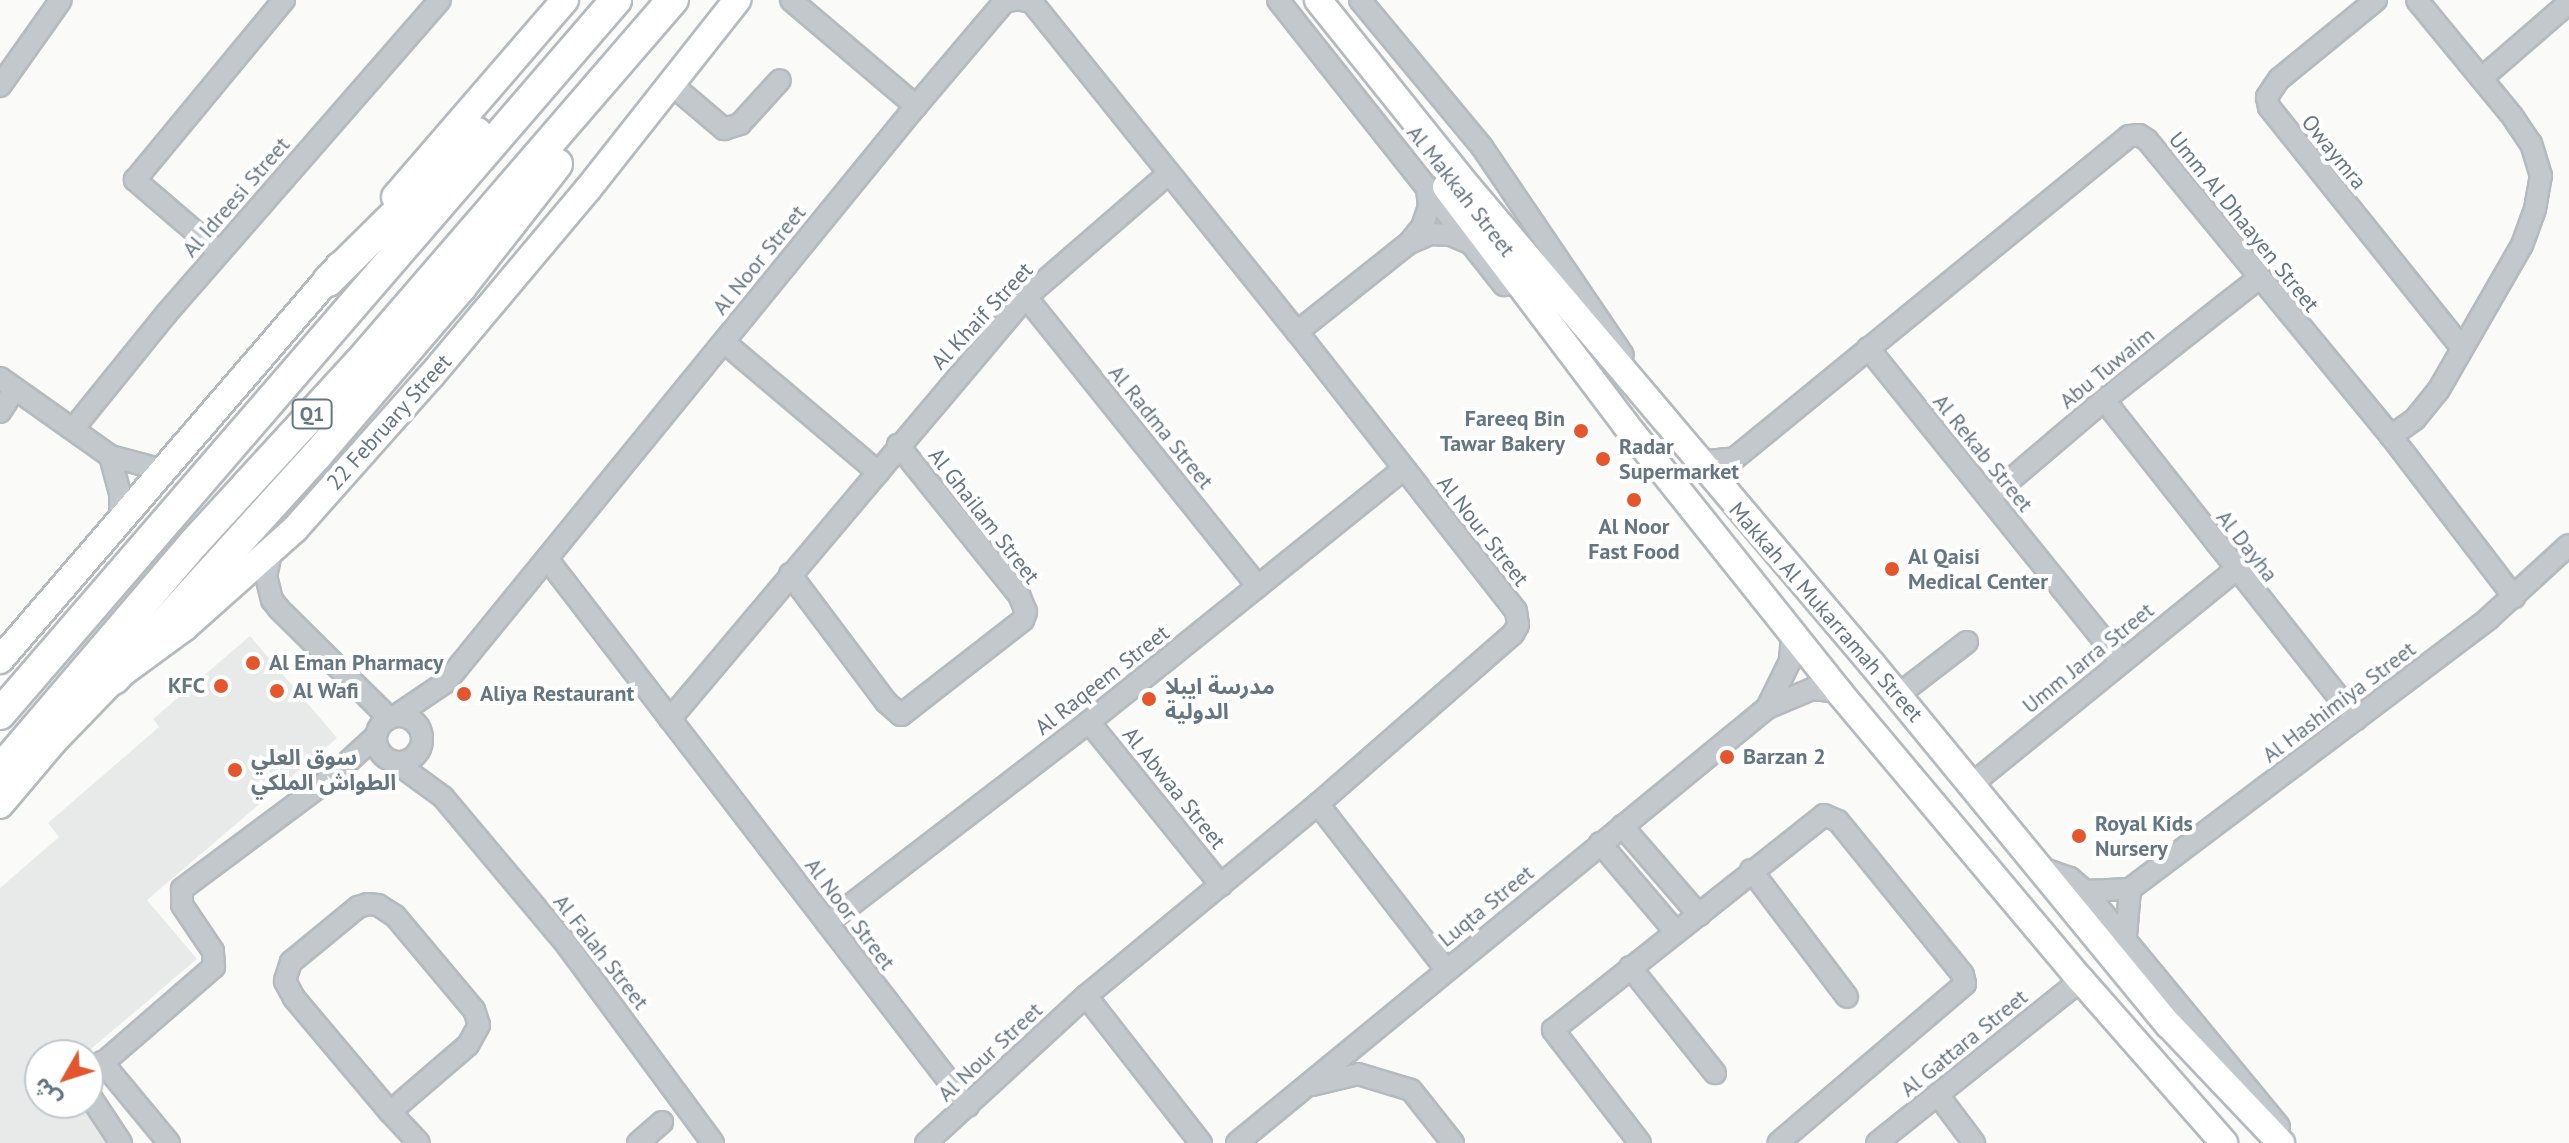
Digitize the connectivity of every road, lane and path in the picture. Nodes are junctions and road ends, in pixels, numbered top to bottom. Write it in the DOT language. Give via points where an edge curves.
graph roads {
  1 [pos="61,0"];
  2 [pos="284,0"];
  3 [pos="565,0"];
  4 [pos="616,0"];
  5 [pos="673,0"];
  6 [pos="737,0"];
  7 [pos="791,0"];
  8 [pos="1015,0"];
  9 [pos="1022,0"];
  10 [pos="1278,0"];
  11 [pos="1296,0"];
  12 [pos="1318,0"];
  13 [pos="1360,0"];
  14 [pos="2376,0"];
  15 [pos="2417,0"];
  16 [pos="438,1"];
  17 [pos="2565,6"];
  18 [pos="577,44"];
  19 [pos="623,58"];
  20 [pos="2482,78"];
  21 [pos="780,80"];
  22 [pos="671,84"];
  23 [pos="0,86"];
  24 [pos="916,106"];
  25 [pos="1169,173"];
  26 [pos="1427,187"];
  27 [pos="1409,243"];
  28 [pos="1472,244"];
  29 [pos="219,252"];
  30 [pos="2258,279"];
  31 [pos="328,281"];
  32 [pos="1026,297"];
  33 [pos="1297,332"];
  34 [pos="724,342"];
  35 [pos="1868,348"];
  36 [pos="2462,348"];
  37 [pos="7,383"];
  38 [pos="2104,400"];
  39 [pos="1648,401"];
  40 [pos="1613,405"];
  41 [pos="0,412"];
  42 [pos="73,429"];
  43 [pos="2391,436"];
  44 [pos="898,445"];
  45 [pos="110,456"];
  46 [pos="1735,458"];
  47 [pos="1698,462"];
  48 [pos="1404,469"];
  49 [pos="163,470"];
  50 [pos="878,472"];
  51 [pos="1989,498"];
  52 [pos="1731,502"];
  53 [pos="120,519"];
  54 [pos="2569,545"];
  55 [pos="271,553"];
  56 [pos="548,560"];
  57 [pos="2235,570"];
  58 [pos="790,574"];
  59 [pos="1258,587"];
  60 [pos="2514,597"];
  61 [pos="1792,633"];
  62 [pos="1967,642"];
  63 [pos="0,660"];
  64 [pos="2121,662"];
  65 [pos="114,679"];
  66 [pos="446,682"];
  67 [pos="1839,692"];
  68 [pos="1898,695"];
  69 [pos="1767,708"];
  70 [pos="0,714"];
  71 [pos="393,716"];
  72 [pos="670,719"];
  73 [pos="2356,719"];
  74 [pos="1089,722"];
  75 [pos="376,736"];
  76 [pos="422,740"];
  77 [pos="392,760"];
  78 [pos="0,770"];
  79 [pos="328,780"];
  80 [pos="1972,784"];
  81 [pos="443,797"];
  82 [pos="1318,804"];
  83 [pos="0,805"];
  84 [pos="1622,826"];
  85 [pos="1600,843"];
  86 [pos="2041,868"];
  87 [pos="1751,870"];
  88 [pos="1221,885"];
  89 [pos="2130,889"];
  90 [pos="2085,891"];
  91 [pos="1699,915"];
  92 [pos="827,923"];
  93 [pos="1675,931"];
  94 [pos="2118,944"];
  95 [pos="2145,961"];
  96 [pos="1630,967"];
  97 [pos="1446,969"];
  98 [pos="2081,980"];
  99 [pos="1086,996"];
  100 [pos="1847,997"];
  101 [pos="104,1061"];
  102 [pos="1715,1073"];
  103 [pos="104,1078"];
  104 [pos="1304,1087"];
  105 [pos="1938,1095"];
  106 [pos="968,1106"];
  107 [pos="390,1112"];
  108 [pos="104,1117"];
  109 [pos="662,1122"];
  110 [pos="121,1143"];
  111 [pos="169,1143"];
  112 [pos="419,1143"];
  113 [pos="638,1143"];
  114 [pos="713,1143"];
  115 [pos="926,1143"];
  116 [pos="1201,1143"];
  117 [pos="1237,1143"];
  118 [pos="1453,1143"];
  119 [pos="1640,1143"];
  120 [pos="1778,1143"];
  121 [pos="1877,1143"];
  122 [pos="1974,1143"];
  123 [pos="2224,1143"];
  124 [pos="2281,1143"];
  125 [pos="2290,1143"];
  1 -- 23 [label="street"];
  2 -- 29 [label="street" via="135,180"];
  3 -- 31 [label="main road"];
  4 -- 18 [label="highway, Q1"];
  5 -- 19 [label="highway, Q1"];
  6 -- 22 [label="main road, 22 February Street"];
  7 -- 24 [label="street"];
  8 -- 24 [label="street, Al Noor Street" via="1005,1"];
  9 -- 25 [label="street, Al Nour Street" via="1032,2"];
  10 -- 26 [label="street, Al Makkah Street"];
  11 -- 40 [label="main road, Makkah Al Mukarramah Street"];
  12 -- 39 [label="main road, Makkah Al Mukarramah Street"];
  13 -- 39 [label="street, Al Makkah Street" via="1482,147 1623,355"];
  14 -- 36 [label="street, Owaymra" via="2279,79 2267,97 2269,107"];
  15 -- 20 [label="street"];
  16 -- 29 [label="street, Al Idreesi Street"];
  17 -- 20 [label="street"];
  18 -- 31 [label="highway" via="520,91"];
  18 -- 70 [label="highway, Q1"];
  19 -- 65 [label="highway" via="596,113 461,287"];
  19 -- 78 [label="highway, Q1"];
  20 -- 36 [label="street" via="2531,144 2541,176 2522,245"];
  21 -- 22 [label="street" via="740,124 724,129"];
  22 -- 55 [label="main road, 22 February Street" via="431,376"];
  24 -- 34 [label="street, Al Noor Street"];
  25 -- 32 [label="street, Al Khaif Street"];
  25 -- 33 [label="street, Al Nour Street"];
  26 -- 27 [label="street" via="1429,207"];
  26 -- 28 [label="street, Al Makkah Street"];
  27 -- 28 [label="street" via="1430,234"];
  27 -- 33 [label="street"];
  28 -- 40 [label="street, Al Makkah Street" via="1572,369"];
  29 -- 42 [label="street, Al Idreesi Street"];
  30 -- 35 [label="street, Umm Al Dhaayen Street" via="2147,140 2134,135"];
  30 -- 38 [label="street, Abu Tuwaim"];
  30 -- 43 [label="street, Umm Al Dhaayen Street"];
  31 -- 49 [label="main road"];
  32 -- 44 [label="street, Al Khaif Street"];
  32 -- 59 [label="street, Al Radma Street"];
  33 -- 48 [label="street, Al Nour Street"];
  34 -- 50 [label="street"];
  34 -- 56 [label="street, Al Noor Street"];
  35 -- 46 [label="street, Umm Al Dhaayen Street"];
  35 -- 51 [label="street, Al Rekab Street"];
  36 -- 43 [label="street" via="2438,391 2415,419"];
  37 -- 41 [label="street"];
  37 -- 42 [label="street"];
  38 -- 51 [label="street, Abu Tuwaim"];
  38 -- 57 [label="street, Al Dayha"];
  39 -- 47 [label="main road, Makkah Al Mukarramah Street"];
  40 -- 61 [label="main road, Makkah Al Mukarramah Street"];
  42 -- 45 [label="street"];
  43 -- 60 [label="street, Umm Al Dhaayen Street"];
  44 -- 50 [label="street, Al Khaif Street"];
  44 -- 58 [label="street, Al Ghailam Street" via="1019,595 1026,612 1023,620 901,715"];
  45 -- 49 [label="street"];
  45 -- 53 [label="street"];
  46 -- 47 [label="street"];
  46 -- 52 [label="street"];
  47 -- 52 [label="main road, Makkah Al Mukarramah Street"];
  48 -- 59 [label="street, Al Raqeem Street"];
  48 -- 82 [label="street, Al Nour Street" via="1516,611 1518,625"];
  49 -- 53 [label="main road"];
  50 -- 58 [label="street, Al Khaif Street"];
  51 -- 64 [label="street, Al Rekab Street"];
  52 -- 68 [label="main road, Makkah Al Mukarramah Street"];
  53 -- 63 [label="main road"];
  54 -- 60 [label="street, Al Hashimiya Street"];
  55 -- 65 [label="main road, 22 February Street"];
  55 -- 71 [label="street" via="266,576 272,600"];
  56 -- 66 [label="street, Al Noor Street"];
  56 -- 72 [label="street, Al Noor Street"];
  57 -- 64 [label="street, Umm Jarra Street"];
  57 -- 73 [label="street, Al Dayha"];
  58 -- 72 [label="street, Al Khaif Street"];
  59 -- 74 [label="street, Al Raqeem Street"];
  60 -- 73 [label="street, Al Hashimiya Street"];
  61 -- 67 [label="main road, Makkah Al Mukarramah Street"];
  61 -- 69 [label="street, Luqta Street" via="1790,661"];
  62 -- 68 [label="street"];
  64 -- 80 [label="street, Umm Jarra Street"];
  65 -- 83 [label="main road, 22 February Street"];
  66 -- 71 [label="street, Al Noor Street"];
  66 -- 76 [label="street, Al Noor Street"];
  67 -- 69 [label="street, Luqta Street" via="1812,689"];
  67 -- 98 [label="main road, Makkah Al Mukarramah Street"];
  68 -- 80 [label="main road, Makkah Al Mukarramah Street"];
  69 -- 84 [label="street, Luqta Street"];
  71 -- 75 [label="street"];
  71 -- 76 [label="street" via="416,723"];
  72 -- 92 [label="street, Al Noor Street"];
  73 -- 89 [label="street, Al Hashimiya Street"];
  74 -- 88 [label="street, Al Abwaa Street"];
  74 -- 92 [label="street, Al Raqeem Street"];
  75 -- 77 [label="street" via="378,749"];
  75 -- 79 [label="street"];
  76 -- 77 [label="street" via="412,758"];
  76 -- 81 [label="street, Al Falah Street"];
  77 -- 79 [label="street"];
  77 -- 81 [label="street, Al Falah Street"];
  79 -- 101 [label="street" via="182,889 182,905 213,951 214,967"];
  80 -- 86 [label="main road, Makkah Al Mukarramah Street"];
  81 -- 114 [label="street, Al Falah Street" via="567,945"];
  82 -- 88 [label="street, Al Nour Street"];
  82 -- 97 [label="street"];
  84 -- 85 [label="street, Luqta Street"];
  84 -- 91 [label="street"];
  85 -- 93 [label="street"];
  85 -- 97 [label="street, Luqta Street"];
  86 -- 90 [label="street" via="2070,878"];
  86 -- 94 [label="main road, Makkah Al Mukarramah Street"];
  87 -- 91 [label="street"];
  87 -- 100 [label="street"];
  87 -- 120 [label="street" via="1824,815 1832,816 1965,979 1963,988"];
  88 -- 99 [label="street, Al Nour Street"];
  89 -- 90 [label="street"];
  89 -- 94 [label="street"];
  90 -- 94 [label="street"];
  91 -- 93 [label="street"];
  92 -- 106 [label="street, Al Noor Street"];
  93 -- 96 [label="street"];
  94 -- 95 [label="main road"];
  94 -- 124 [label="main road, Makkah Al Mukarramah Street" via="2195,1054"];
  95 -- 125 [label="street"];
  96 -- 102 [label="street"];
  96 -- 119 [label="street" via="1553,1030"];
  97 -- 104 [label="street, Luqta Street"];
  98 -- 105 [label="street, Al Gattara Street"];
  98 -- 123 [label="main road, Makkah Al Mukarramah Street"];
  99 -- 106 [label="street, Al Nour Street"];
  99 -- 116 [label="street"];
  103 -- 111 [label="street"];
  104 -- 117 [label="street, Luqta Street"];
  104 -- 118 [label="street" via="1358,1074 1411,1090"];
  105 -- 121 [label="street, Al Gattara Street"];
  105 -- 122 [label="street"];
  106 -- 115 [label="street, Al Nour Street"];
  107 -- 107 [label="street" via="285,981 291,962 368,904 395,916 474,1010 479,1025 468,1045"];
  107 -- 112 [label="street"];
  108 -- 110 [label="street"];
  109 -- 113 [label="street"];
}
